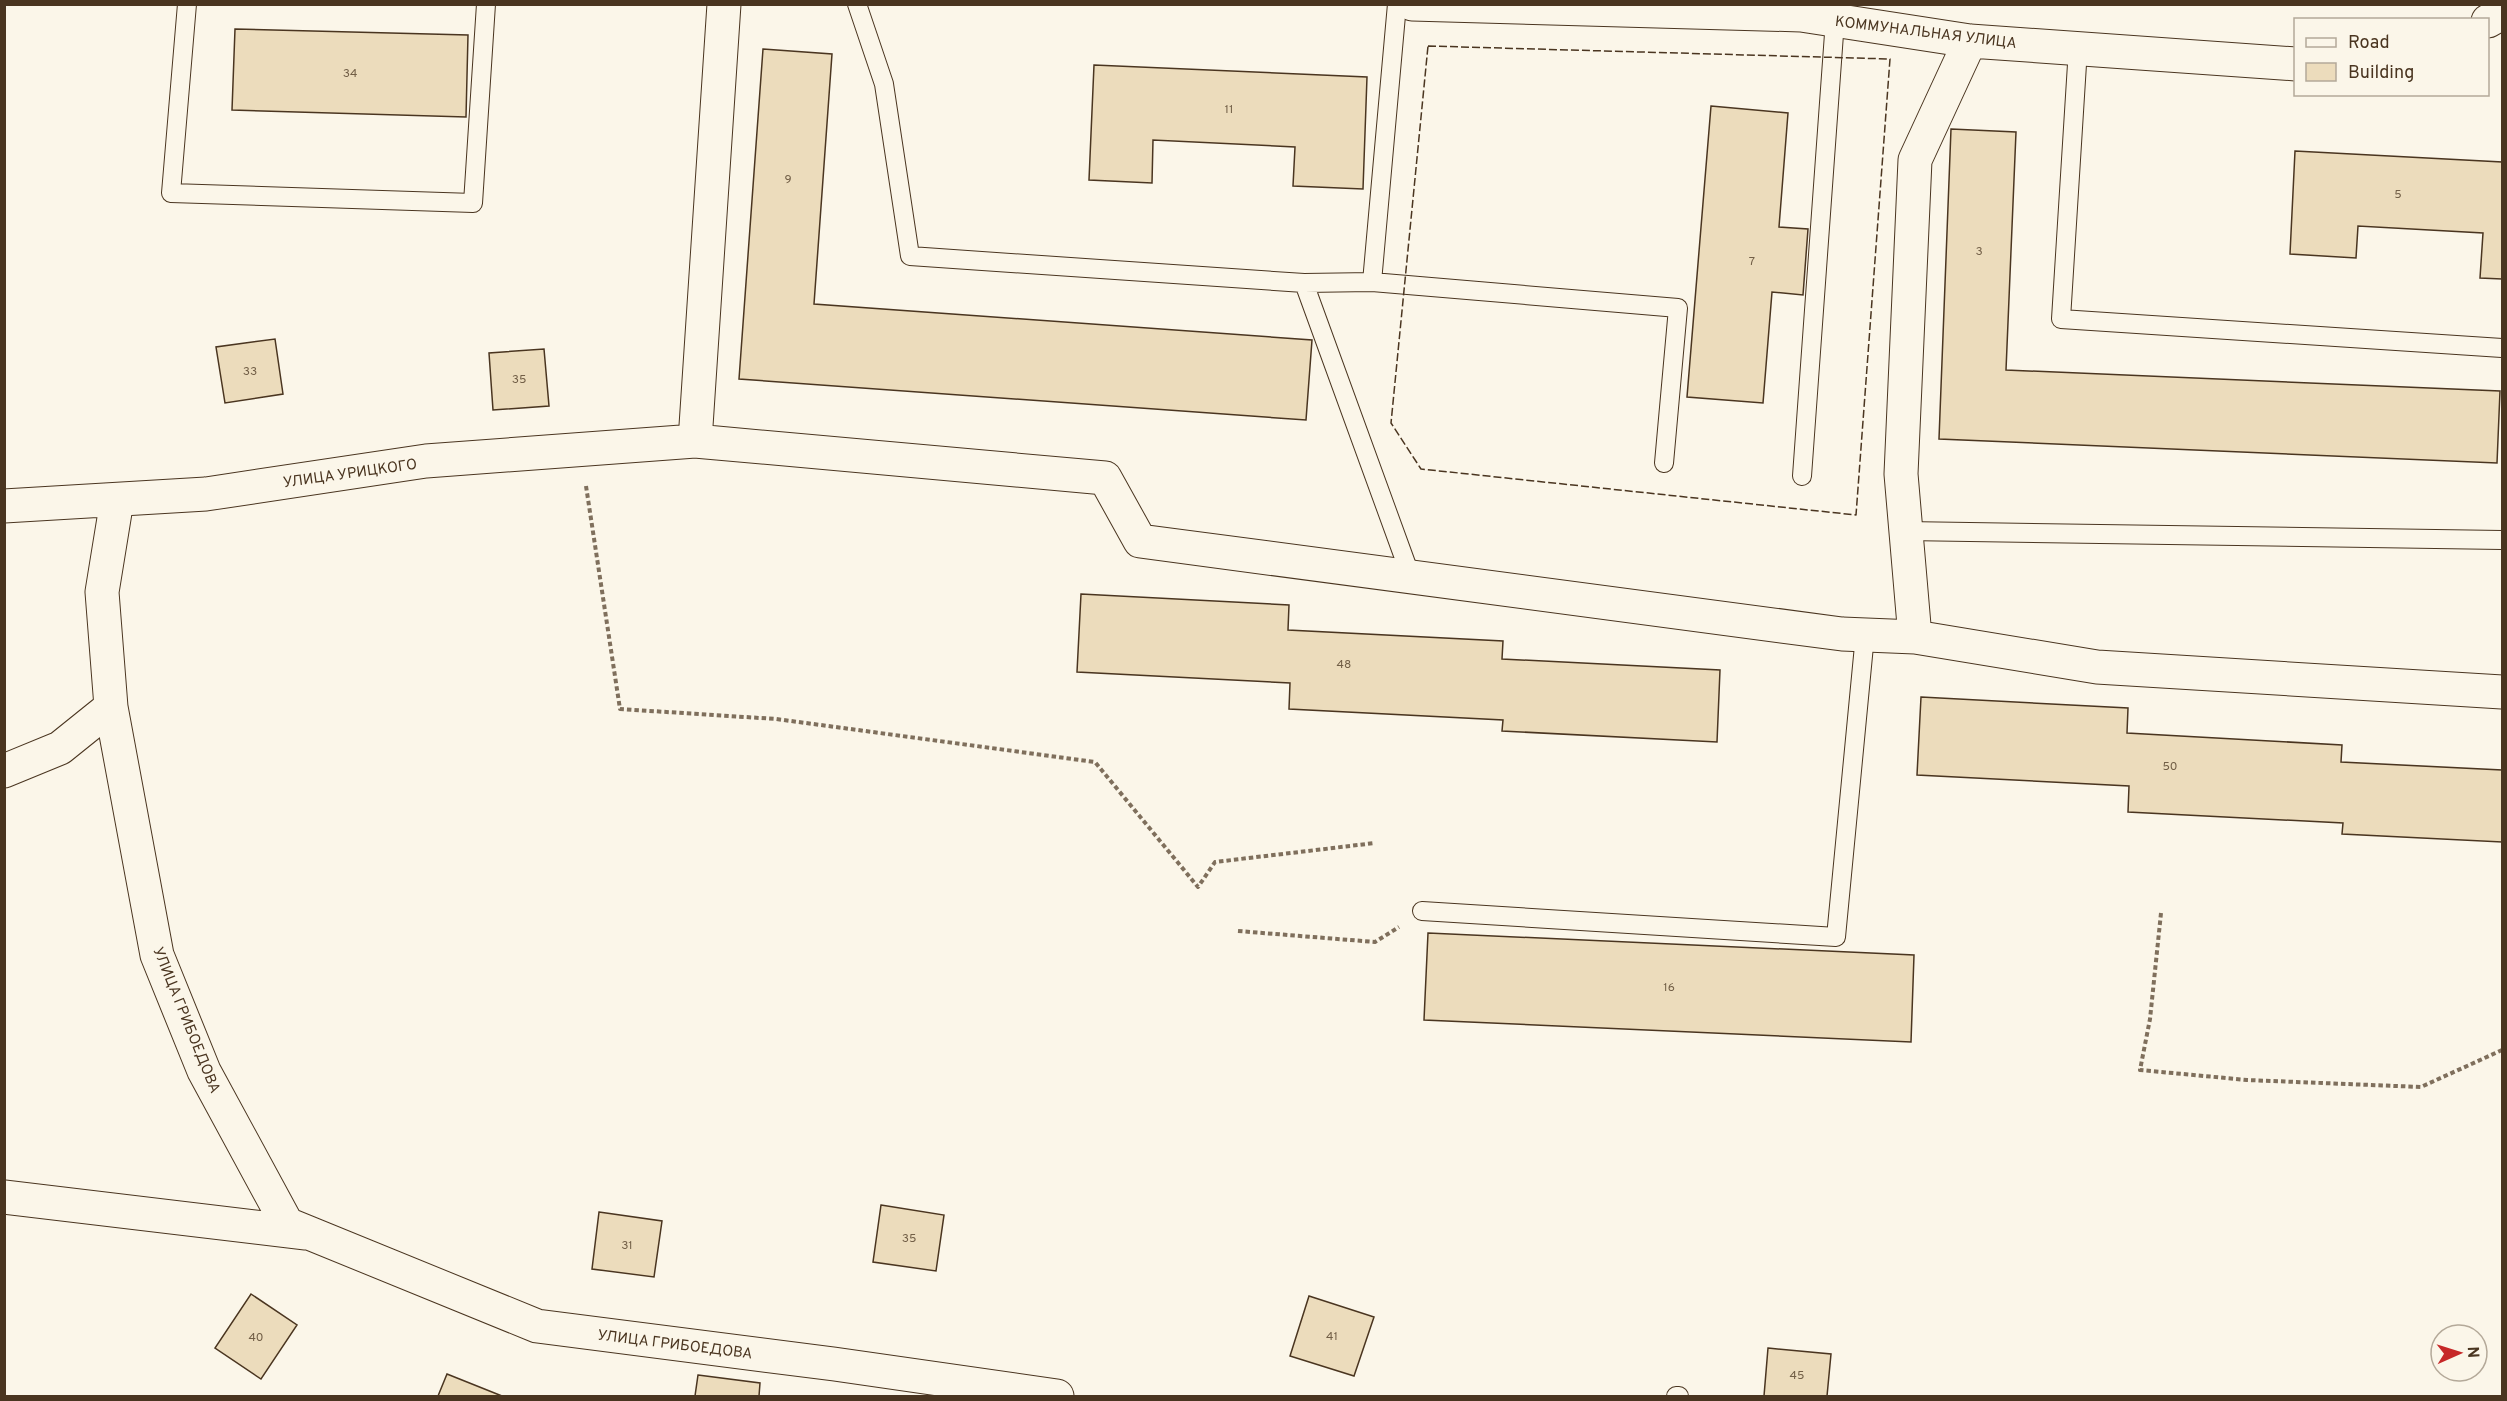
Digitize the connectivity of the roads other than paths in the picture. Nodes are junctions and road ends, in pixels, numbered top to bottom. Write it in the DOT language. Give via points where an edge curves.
graph roads {
  1 [pos="187,4"];
  2 [pos="486,4"];
  3 [pos="724,4"];
  4 [pos="857,4"];
  5 [pos="1397,4"];
  6 [pos="1412,4"];
  7 [pos="1594,7"];
  8 [pos="1835,20"];
  9 [pos="1970,41"];
  10 [pos="2078,48"];
  11 [pos="2294,64"];
  12 [pos="1372,282"];
  13 [pos="1304,283"];
  14 [pos="2502,348"];
  15 [pos="695,441"];
  16 [pos="1664,463"];
  17 [pos="1802,476"];
  18 [pos="117,500"];
  19 [pos="4,506"];
  20 [pos="1905,531"];
  21 [pos="2502,540"];
  22 [pos="1411,577"];
  23 [pos="1865,635"];
  24 [pos="1915,637"];
  25 [pos="2502,692"];
  26 [pos="111,707"];
  27 [pos="4,771"];
  28 [pos="1422,911"];
  29 [pos="4,1197"];
  30 [pos="308,1233"];
  31 [pos="1057,1396"];
  1 -- 2 [label="lane" via="171,193 473,203"];
  3 -- 15 [label="street"];
  4 -- 13 [label="lane" via="884,84 910,256"];
  5 -- 12 [label="lane"];
  6 -- 7 [label="street, КОММУНАЛЬНАЯ УЛИЦА"];
  7 -- 8 [label="street, КОММУНАЛЬНАЯ УЛИЦА" via="1801,15"];
  8 -- 9 [label="street, КОММУНАЛЬНАЯ УЛИЦА"];
  8 -- 17 [label="lane"];
  9 -- 10 [label="street, КОММУНАЛЬНАЯ УЛИЦА"];
  9 -- 20 [label="street" via="1916,160 1901,474"];
  10 -- 11 [label="street, КОММУНАЛЬНАЯ УЛИЦА"];
  10 -- 14 [label="lane" via="2061,319"];
  12 -- 13 [label="lane"];
  12 -- 16 [label="lane" via="1678,308"];
  13 -- 22 [label="lane"];
  15 -- 18 [label="street, УЛИЦА УРИЦКОГО" via="426,461 206,494"];
  15 -- 22 [label="street, УЛИЦА УРИЦКОГО" via="1105,478 1140,541"];
  18 -- 19 [label="street, УЛИЦА УРИЦКОГО"];
  18 -- 26 [label="street, УЛИЦА ГРИБОЕДОВА" via="102,592"];
  20 -- 21 [label="lane"];
  20 -- 24 [label="street"];
  22 -- 23 [label="street"];
  23 -- 24 [label="street"];
  23 -- 28 [label="lane" via="1836,938"];
  24 -- 25 [label="street" via="2097,667"];
  26 -- 27 [label="street" via="60,748"];
  26 -- 30 [label="street, УЛИЦА ГРИБОЕДОВА" via="157,955 204,1071 287,1224"];
  29 -- 30 [label="street, УЛИЦА ГРИБОЕДОВА"];
  30 -- 31 [label="street, УЛИЦА ГРИБОЕДОВА" via="537,1326"];
}
